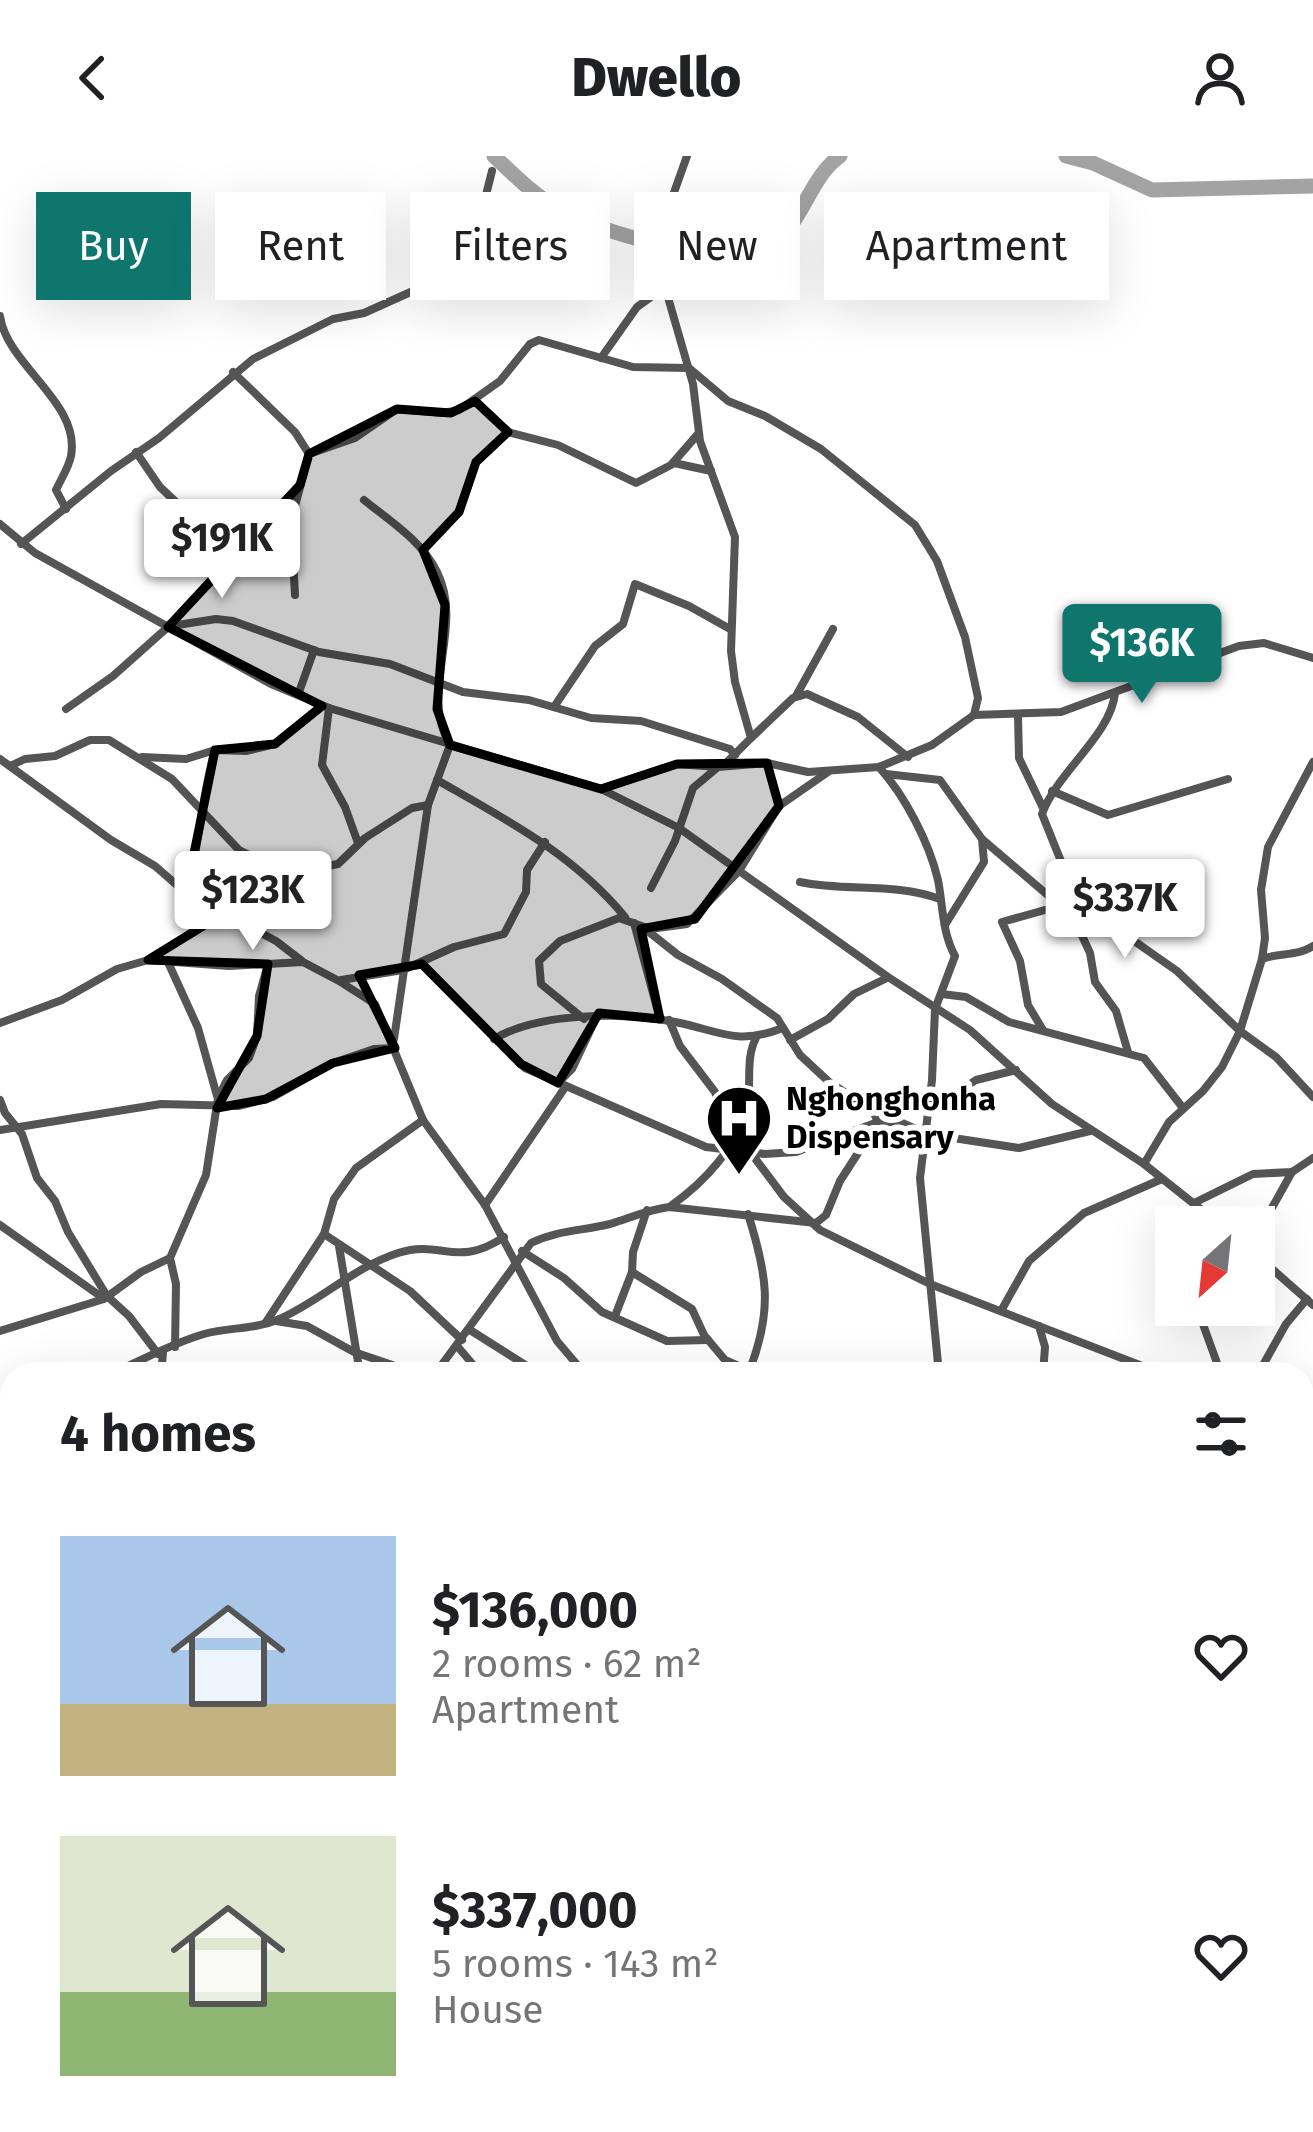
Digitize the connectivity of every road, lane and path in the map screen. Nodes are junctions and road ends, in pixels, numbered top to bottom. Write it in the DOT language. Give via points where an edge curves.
graph roads {
  1 [pos="686,156"];
  2 [pos="492,171"];
  3 [pos="674,192"];
  4 [pos="647,300"];
  5 [pos="669,300"];
  6 [pos="0,316"];
  7 [pos="601,358"];
  8 [pos="688,368"];
  9 [pos="233,372"];
  10 [pos="475,401"];
  11 [pos="508,432"];
  12 [pos="698,434"];
  13 [pos="136,452"];
  14 [pos="309,454"];
  15 [pos="673,463"];
  16 [pos="711,471"];
  17 [pos="300,485"];
  18 [pos="364,500"];
  19 [pos="66,509"];
  20 [pos="0,524"];
  21 [pos="21,544"];
  22 [pos="244,545"];
  23 [pos="423,550"];
  24 [pos="296,595"];
  25 [pos="168,627"];
  26 [pos="832,629"];
  27 [pos="732,630"];
  28 [pos="314,650"];
  29 [pos="1313,658"];
  30 [pos="439,682"];
  31 [pos="1115,693"];
  32 [pos="298,695"];
  33 [pos="795,697"];
  34 [pos="326,707"];
  35 [pos="554,707"];
  36 [pos="66,709"];
  37 [pos="974,715"];
  38 [pos="1018,716"];
  39 [pos="751,738"];
  40 [pos="450,745"];
  41 [pos="215,749"];
  42 [pos="735,754"];
  43 [pos="139,757"];
  44 [pos="908,757"];
  45 [pos="0,759"];
  46 [pos="1313,762"];
  47 [pos="767,764"];
  48 [pos="722,765"];
  49 [pos="10,766"];
  50 [pos="883,771"];
  51 [pos="828,772"];
  52 [pos="1228,779"];
  53 [pos="436,780"];
  54 [pos="601,789"];
  55 [pos="1052,791"];
  56 [pos="428,805"];
  57 [pos="779,806"];
  58 [pos="1043,809"];
  59 [pos="200,811"];
  60 [pos="679,828"];
  61 [pos="982,838"];
  62 [pos="545,842"];
  63 [pos="358,843"];
  64 [pos="739,871"];
  65 [pos="286,874"];
  66 [pos="800,882"];
  67 [pos="651,888"];
  68 [pos="186,893"];
  69 [pos="941,900"];
  70 [pos="1077,901"];
  71 [pos="1058,904"];
  72 [pos="222,914"];
  73 [pos="634,923"];
  74 [pos="944,927"];
  75 [pos="1313,946"];
  76 [pos="1262,959"];
  77 [pos="148,960"];
  78 [pos="167,960"];
  79 [pos="304,962"];
  80 [pos="268,964"];
  81 [pos="422,964"];
  82 [pos="403,970"];
  83 [pos="888,977"];
  84 [pos="339,981"];
  85 [pos="942,994"];
  86 [pos="935,1010"];
  87 [pos="599,1013"];
  88 [pos="584,1019"];
  89 [pos="664,1020"];
  90 [pos="0,1023"];
  91 [pos="784,1028"];
  92 [pos="1043,1030"];
  93 [pos="1240,1031"];
  94 [pos="756,1038"];
  95 [pos="494,1039"];
  96 [pos="790,1040"];
  97 [pos="394,1044"];
  98 [pos="1128,1052"];
  99 [pos="1016,1070"];
  100 [pos="562,1084"];
  101 [pos="1313,1097"];
  102 [pos="0,1100"];
  103 [pos="217,1103"];
  104 [pos="1183,1108"];
  105 [pos="929,1111"];
  106 [pos="423,1120"];
  107 [pos="878,1122"];
  108 [pos="18,1126"];
  109 [pos="0,1130"];
  110 [pos="1092,1130"];
  111 [pos="927,1134"];
  112 [pos="734,1136"];
  113 [pos="726,1151"];
  114 [pos="739,1153"];
  115 [pos="751,1153"];
  116 [pos="1313,1158"];
  117 [pos="1144,1164"];
  118 [pos="1292,1172"];
  119 [pos="1163,1178"];
  120 [pos="485,1204"];
  121 [pos="1193,1204"];
  122 [pos="1195,1206"];
  123 [pos="1273,1206"];
  124 [pos="669,1207"];
  125 [pos="647,1210"];
  126 [pos="748,1214"];
  127 [pos="810,1224"];
  128 [pos="0,1225"];
  129 [pos="324,1234"];
  130 [pos="504,1237"];
  131 [pos="338,1244"];
  132 [pos="520,1255"];
  133 [pos="170,1258"];
  134 [pos="369,1266"];
  135 [pos="1275,1271"];
  136 [pos="632,1272"];
  137 [pos="346,1278"];
  138 [pos="929,1284"];
  139 [pos="105,1298"];
  140 [pos="1310,1302"];
  141 [pos="1001,1311"];
  142 [pos="615,1316"];
  143 [pos="276,1321"];
  144 [pos="265,1324"];
  145 [pos="1039,1326"];
  146 [pos="1203,1326"];
  147 [pos="470,1330"];
  148 [pos="0,1331"];
  149 [pos="708,1340"];
  150 [pos="460,1343"];
  151 [pos="175,1347"];
  152 [pos="354,1352"];
  153 [pos="161,1353"];
  154 [pos="139,1362"];
  155 [pos="161,1362"];
  156 [pos="356,1362"];
  157 [pos="384,1362"];
  158 [pos="445,1362"];
  159 [pos="473,1362"];
  160 [pos="521,1362"];
  161 [pos="575,1362"];
  162 [pos="729,1362"];
  163 [pos="756,1362"];
  164 [pos="937,1362"];
  165 [pos="1044,1362"];
  166 [pos="1131,1362"];
  167 [pos="1216,1362"];
  168 [pos="1265,1362"];
  1 -- 3 [label="street"];
  2 -- 9 [label="street" via="479,223 444,277 333,320"];
  4 -- 7 [label="street"];
  5 -- 8 [label="street"];
  6 -- 19 [label="street" via="7,341 48,390 68,431 70,458 56,490"];
  7 -- 8 [label="street" via="648,370"];
  7 -- 10 [label="street" via="539,340"];
  8 -- 12 [label="street"];
  8 -- 37 [label="street" via="728,401 821,449 915,525 965,637"];
  9 -- 13 [label="street"];
  9 -- 14 [label="street"];
  10 -- 11 [label="street"];
  10 -- 14 [label="street" via="452,413 397,409 363,434"];
  11 -- 15 [label="street" via="558,445 636,483"];
  11 -- 23 [label="street" via="476,462 459,512"];
  12 -- 15 [label="street"];
  12 -- 16 [label="street"];
  13 -- 19 [label="street"];
  13 -- 22 [label="street" via="177,503"];
  14 -- 17 [label="street"];
  15 -- 16 [label="street"];
  16 -- 27 [label="street" via="737,553"];
  17 -- 22 [label="street"];
  17 -- 24 [label="street" via="291,521"];
  18 -- 23 [label="street"];
  19 -- 21 [label="street"];
  20 -- 21 [label="street"];
  21 -- 25 [label="street"];
  22 -- 25 [label="street"];
  23 -- 30 [label="street" via="445,605"];
  25 -- 28 [label="street" via="232,621"];
  25 -- 32 [label="street"];
  25 -- 36 [label="street"];
  26 -- 33 [label="street"];
  27 -- 35 [label="street" via="635,584 623,623 595,646"];
  27 -- 39 [label="street" via="735,682"];
  28 -- 30 [label="street"];
  28 -- 32 [label="street"];
  29 -- 31 [label="street" via="1239,646"];
  30 -- 35 [label="street"];
  30 -- 40 [label="street" via="438,718"];
  31 -- 38 [label="street" via="1061,712"];
  31 -- 55 [label="street" via="1108,717"];
  32 -- 34 [label="street"];
  33 -- 39 [label="street"];
  33 -- 44 [label="street" via="807,694 858,717"];
  34 -- 40 [label="street"];
  34 -- 41 [label="street" via="275,744"];
  34 -- 63 [label="street" via="322,764"];
  35 -- 42 [label="street" via="661,726"];
  37 -- 38 [label="street"];
  37 -- 44 [label="street"];
  38 -- 58 [label="street" via="1019,758"];
  39 -- 42 [label="street"];
  40 -- 53 [label="street"];
  40 -- 54 [label="street"];
  41 -- 43 [label="street"];
  41 -- 59 [label="street"];
  42 -- 48 [label="street"];
  43 -- 49 [label="street" via="95,739"];
  43 -- 59 [label="street"];
  44 -- 50 [label="street"];
  45 -- 49 [label="street"];
  46 -- 76 [label="street" via="1265,859"];
  47 -- 48 [label="street"];
  47 -- 51 [label="street"];
  47 -- 57 [label="street"];
  48 -- 54 [label="street" via="677,764"];
  48 -- 60 [label="street" via="693,788"];
  49 -- 68 [label="street"];
  50 -- 51 [label="street"];
  50 -- 61 [label="street" via="940,780"];
  50 -- 69 [label="street" via="930,858"];
  51 -- 57 [label="street"];
  52 -- 55 [label="street" via="1108,815"];
  53 -- 56 [label="street"];
  53 -- 62 [label="street"];
  54 -- 60 [label="street"];
  55 -- 58 [label="street"];
  56 -- 63 [label="street"];
  56 -- 82 [label="street"];
  57 -- 64 [label="street"];
  58 -- 70 [label="street"];
  59 -- 65 [label="street" via="238,850"];
  59 -- 68 [label="street"];
  60 -- 64 [label="street"];
  60 -- 67 [label="street"];
  61 -- 71 [label="street"];
  61 -- 74 [label="street" via="983,868"];
  62 -- 73 [label="street"];
  62 -- 81 [label="street" via="507,932"];
  63 -- 65 [label="street" via="338,864"];
  64 -- 73 [label="street" via="687,924"];
  64 -- 83 [label="street"];
  65 -- 72 [label="street"];
  66 -- 69 [label="street" via="898,888"];
  68 -- 72 [label="street"];
  69 -- 74 [label="street"];
  70 -- 71 [label="street"];
  70 -- 93 [label="street" via="1177,971"];
  70 -- 98 [label="street" via="1095,982 1116,1011"];
  71 -- 92 [label="street" via="1002,922"];
  72 -- 77 [label="street"];
  72 -- 79 [label="street"];
  73 -- 88 [label="street" via="566,938 539,961 541,984"];
  73 -- 89 [label="street"];
  73 -- 91 [label="street" via="746,994"];
  74 -- 85 [label="street" via="955,962"];
  75 -- 76 [label="street"];
  76 -- 93 [label="street"];
  77 -- 78 [label="street"];
  77 -- 90 [label="street"];
  78 -- 80 [label="street"];
  78 -- 103 [label="street" via="198,1028"];
  79 -- 80 [label="street"];
  79 -- 84 [label="street"];
  80 -- 103 [label="street" via="249,1058"];
  81 -- 82 [label="street"];
  81 -- 95 [label="street"];
  82 -- 84 [label="street"];
  82 -- 97 [label="street"];
  83 -- 86 [label="street"];
  83 -- 96 [label="street"];
  84 -- 97 [label="street" via="375,1004"];
  85 -- 86 [label="street"];
  85 -- 92 [label="street"];
  86 -- 99 [label="street"];
  86 -- 105 [label="street"];
  87 -- 88 [label="street"];
  87 -- 89 [label="street"];
  87 -- 100 [label="street"];
  88 -- 95 [label="street"];
  89 -- 94 [label="street"];
  89 -- 112 [label="street" via="715,1092"];
  91 -- 94 [label="street"];
  91 -- 96 [label="street"];
  92 -- 98 [label="street"];
  93 -- 101 [label="street"];
  93 -- 104 [label="street" via="1214,1078"];
  94 -- 112 [label="street" via="747,1106"];
  95 -- 100 [label="street" via="525,1068"];
  96 -- 107 [label="street"];
  97 -- 103 [label="street" via="333,1063 273,1097"];
  97 -- 106 [label="street"];
  98 -- 104 [label="street" via="1154,1067"];
  99 -- 105 [label="street" via="976,1080"];
  99 -- 110 [label="street"];
  100 -- 113 [label="street"];
  100 -- 120 [label="street"];
  102 -- 108 [label="street"];
  103 -- 108 [label="street"];
  103 -- 133 [label="street" via="206,1175"];
  104 -- 117 [label="street"];
  105 -- 111 [label="street"];
  106 -- 120 [label="street"];
  106 -- 129 [label="street" via="356,1168 334,1199"];
  107 -- 111 [label="street"];
  107 -- 115 [label="street" via="796,1152"];
  107 -- 127 [label="street" via="826,1215"];
  108 -- 109 [label="street"];
  108 -- 139 [label="street" via="37,1178"];
  110 -- 111 [label="street" via="1025,1148"];
  110 -- 117 [label="street"];
  111 -- 138 [label="street" via="920,1187"];
  112 -- 113 [label="street"];
  112 -- 114 [label="street"];
  113 -- 114 [label="street"];
  113 -- 124 [label="street"];
  114 -- 115 [label="street"];
  115 -- 127 [label="street"];
  116 -- 118 [label="street"];
  117 -- 119 [label="street"];
  118 -- 121 [label="street" via="1253,1174"];
  118 -- 123 [label="street"];
  119 -- 121 [label="street"];
  119 -- 141 [label="street" via="1084,1213 1029,1262"];
  120 -- 130 [label="street"];
  121 -- 122 [label="street"];
  124 -- 125 [label="street"];
  124 -- 126 [label="street"];
  125 -- 132 [label="street" via="554,1233"];
  125 -- 136 [label="street"];
  126 -- 127 [label="street"];
  126 -- 163 [label="street" via="767,1292"];
  127 -- 138 [label="street"];
  128 -- 139 [label="street"];
  129 -- 131 [label="street"];
  129 -- 144 [label="street"];
  130 -- 132 [label="street"];
  130 -- 134 [label="street" via="476,1253 413,1250"];
  131 -- 134 [label="street"];
  131 -- 137 [label="street"];
  132 -- 142 [label="street"];
  132 -- 147 [label="street"];
  132 -- 161 [label="street" via="557,1341"];
  133 -- 139 [label="street"];
  133 -- 151 [label="street"];
  134 -- 137 [label="street"];
  134 -- 150 [label="street" via="410,1291"];
  135 -- 140 [label="street"];
  136 -- 142 [label="street"];
  136 -- 149 [label="street" via="692,1309"];
  137 -- 143 [label="street"];
  137 -- 152 [label="street"];
  138 -- 141 [label="street"];
  138 -- 164 [label="street"];
  139 -- 148 [label="street"];
  139 -- 153 [label="street"];
  140 -- 168 [label="street"];
  141 -- 145 [label="street"];
  142 -- 149 [label="street" via="667,1341"];
  143 -- 144 [label="street"];
  143 -- 152 [label="street" via="307,1326"];
  144 -- 151 [label="street"];
  145 -- 165 [label="street"];
  145 -- 166 [label="street"];
  146 -- 167 [label="street"];
  147 -- 150 [label="street"];
  147 -- 160 [label="street"];
  149 -- 162 [label="street"];
  150 -- 158 [label="street"];
  150 -- 159 [label="street"];
  151 -- 153 [label="street"];
  152 -- 156 [label="street"];
  152 -- 157 [label="street"];
  153 -- 154 [label="street"];
  153 -- 155 [label="street"];
}
